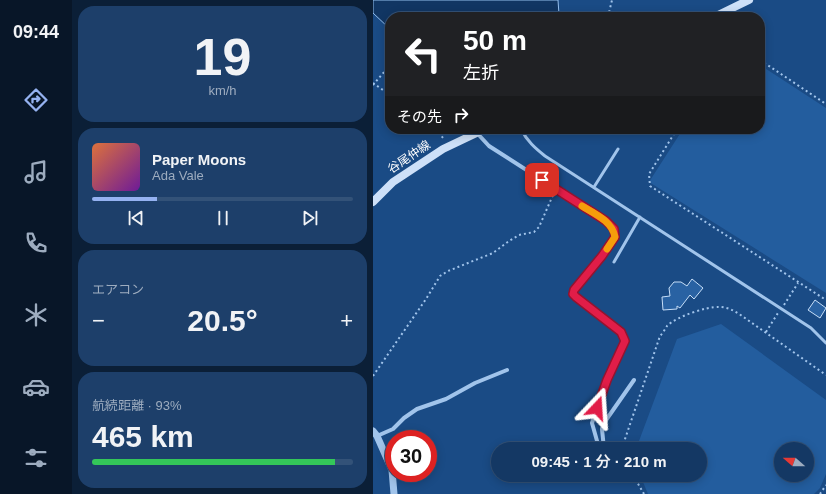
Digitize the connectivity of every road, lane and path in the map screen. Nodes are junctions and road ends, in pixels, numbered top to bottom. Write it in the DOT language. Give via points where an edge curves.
graph roads {
  1 [pos="612,0"];
  2 [pos="749,0"];
  3 [pos="609,12"];
  4 [pos="724,12"];
  5 [pos="765,63"];
  6 [pos="385,71"];
  7 [pos="373,84"];
  8 [pos="385,92"];
  9 [pos="826,104"];
  10 [pos="440,134"];
  11 [pos="474,134"];
  12 [pos="477,134"];
  13 [pos="524,134"];
  14 [pos="674,134"];
  15 [pos="449,146"];
  16 [pos="618,149"];
  17 [pos="594,187"];
  18 [pos="555,189"];
  19 [pos="373,202"];
  20 [pos="640,217"];
  21 [pos="614,262"];
  22 [pos="826,300"];
  23 [pos="826,343"];
  24 [pos="507,370"];
  25 [pos="826,375"];
  26 [pos="373,376"];
  27 [pos="634,380"];
  28 [pos="375,434"];
  29 [pos="597,442"];
  30 [pos="603,442"];
  31 [pos="624,442"];
  32 [pos="637,482"];
  33 [pos="826,485"];
  34 [pos="394,494"];
  35 [pos="644,494"];
  36 [pos="820,494"];
  1 -- 3 [label="path"];
  2 -- 4 [label="main road"];
  5 -- 9 [label="path"];
  6 -- 7 [label="path"];
  7 -- 8 [label="path"];
  10 -- 15 [label="path"];
  11 -- 15 [label="main road, 谷尾仲線"];
  12 -- 18 [label="street" via="489,146"];
  13 -- 17 [label="lane" via="535,148"];
  14 -- 22 [label="path" via="649,174 650,186"];
  15 -- 19 [label="main road, 谷尾仲線" via="393,182"];
  16 -- 17 [label="lane"];
  17 -- 20 [label="lane"];
  18 -- 26 [label="path" via="539,227 534,232 519,235 493,253 440,276 427,299"];
  18 -- 29 [label="street" via="606,221 614,229 615,237 573,294 621,332 625,341 607,380 592,423"];
  20 -- 21 [label="lane"];
  20 -- 23 [label="lane" via="811,328"];
  24 -- 28 [label="street" via="446,399 417,409 393,429"];
  25 -- 31 [label="path" via="731,309 718,307 692,313 677,318 667,326 661,336"];
  27 -- 30 [label="street" via="604,423"];
  28 -- 34 [label="street" via="392,470"];
  32 -- 35 [label="path"];
  33 -- 36 [label="path"];
}
